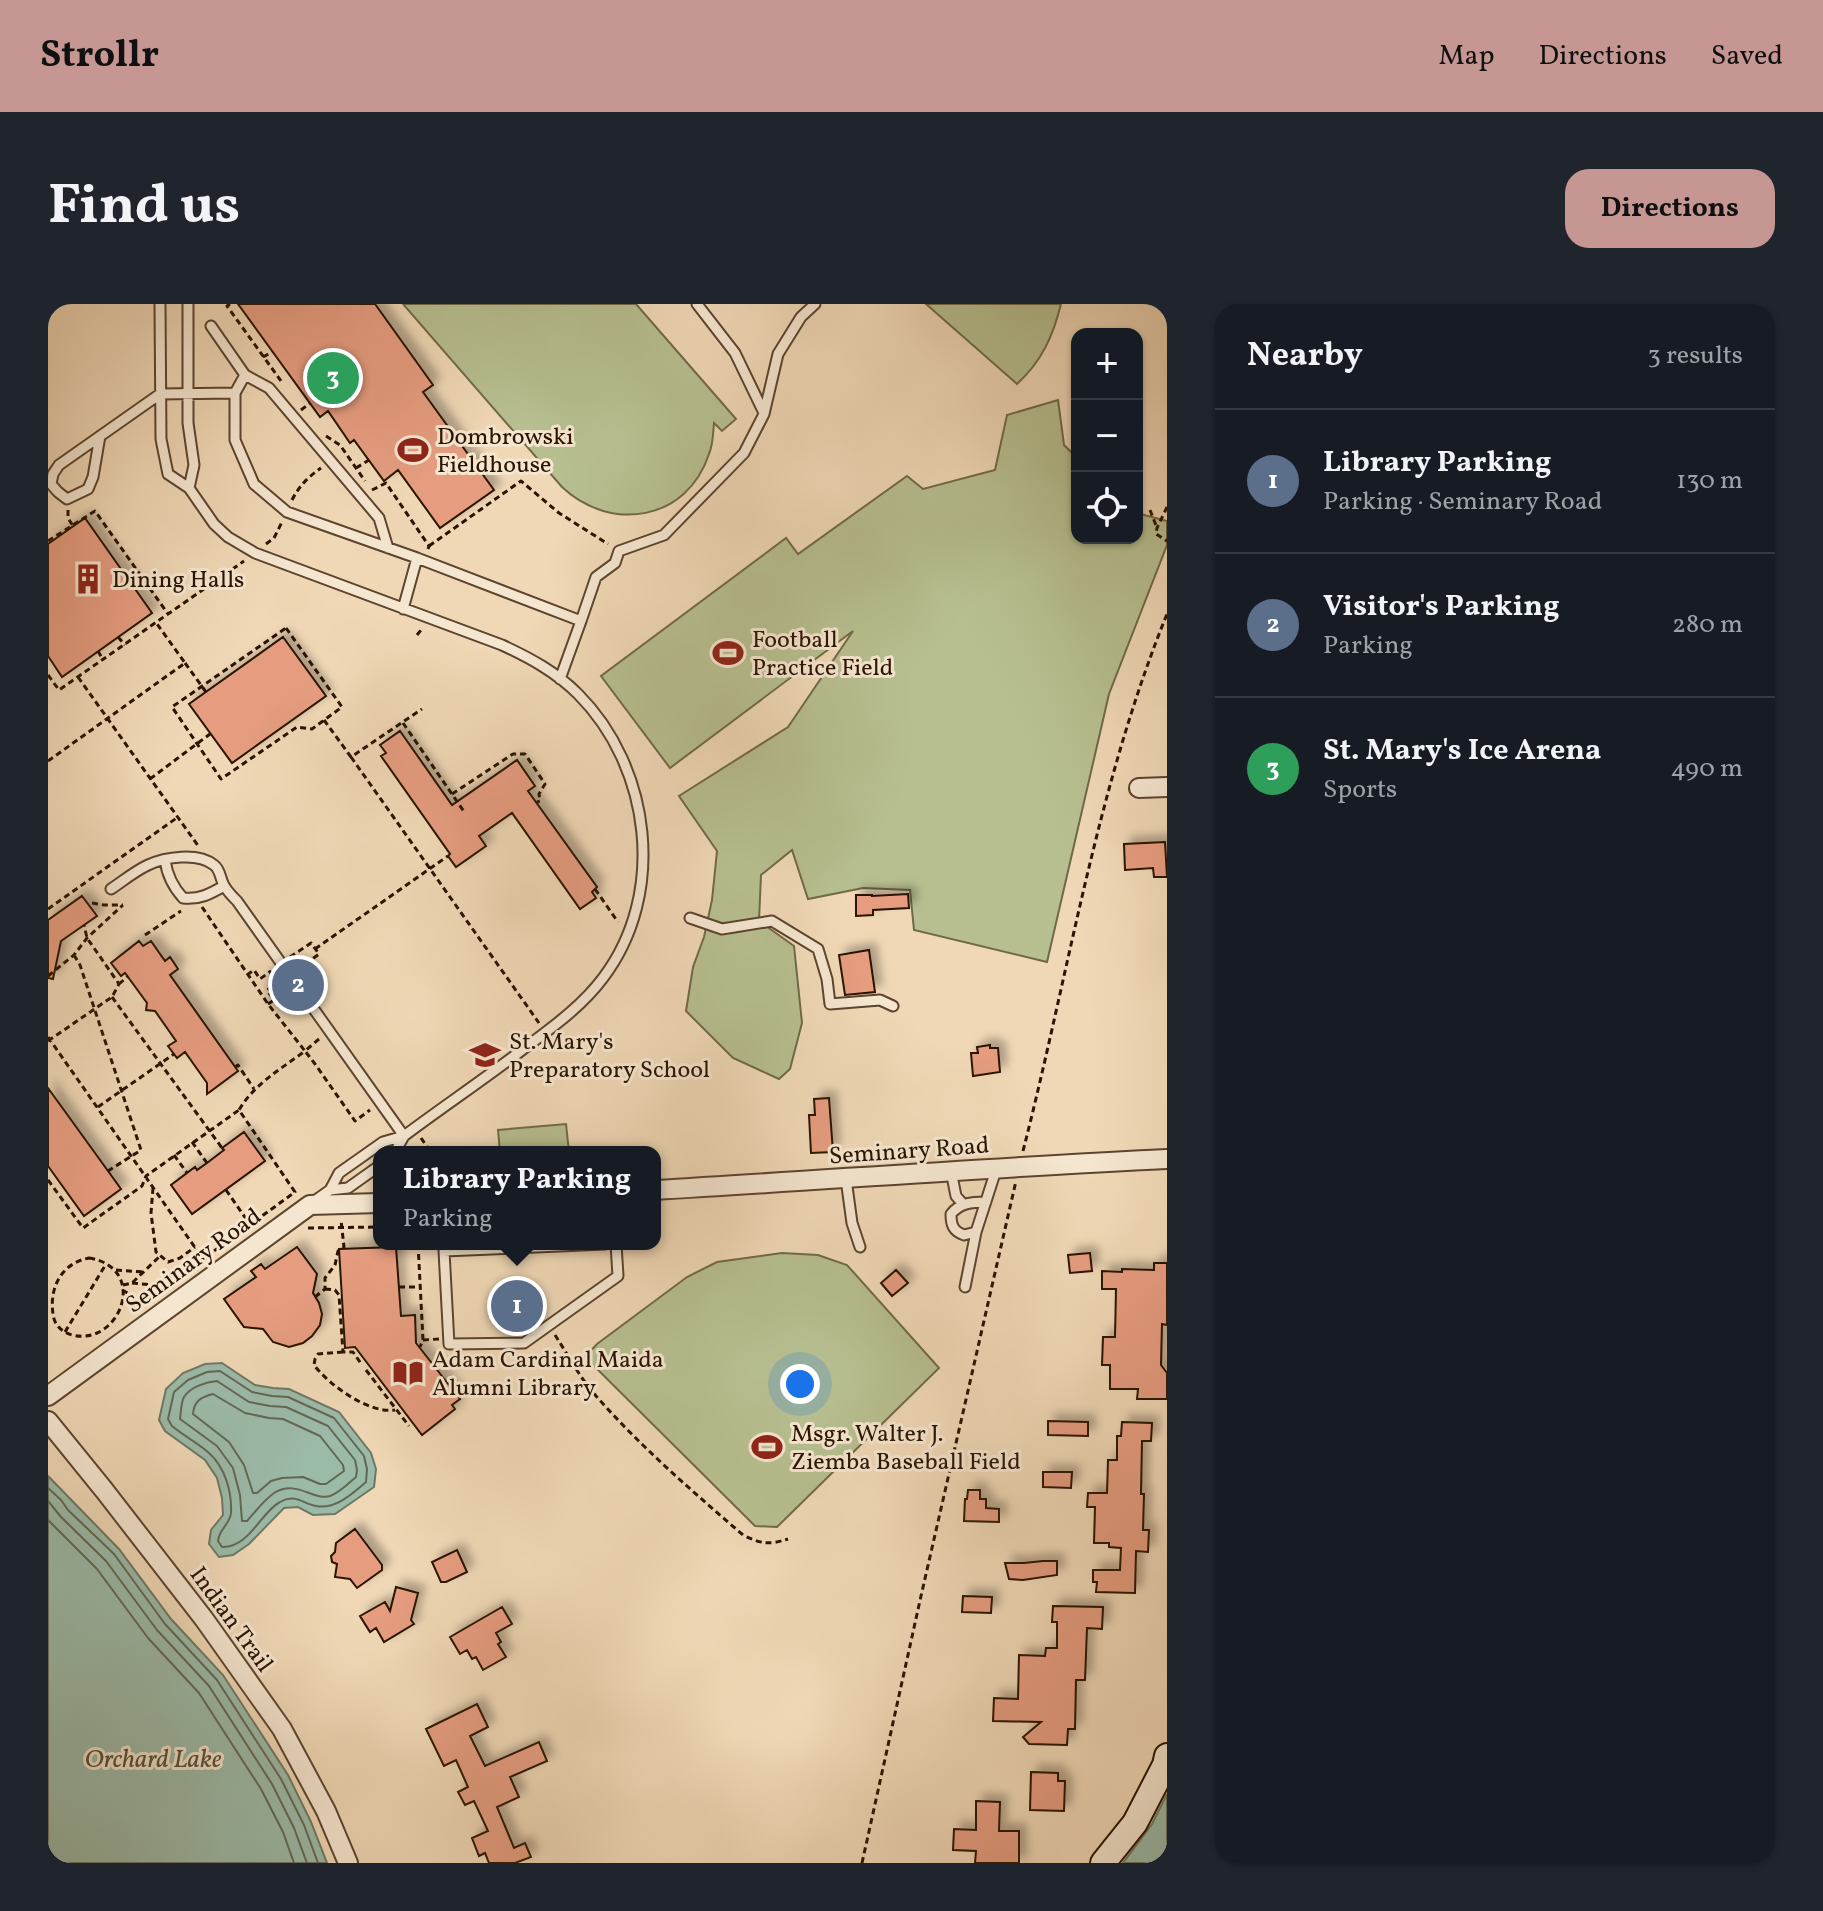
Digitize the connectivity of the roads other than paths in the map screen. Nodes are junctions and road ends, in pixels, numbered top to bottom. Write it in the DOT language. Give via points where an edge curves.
graph roads {
  1 [pos="160,304"];
  2 [pos="188,304"];
  3 [pos="697,304"];
  4 [pos="815,304"];
  5 [pos="211,326"];
  6 [pos="245,375"];
  7 [pos="235,393"];
  8 [pos="160,394"];
  9 [pos="188,394"];
  10 [pos="764,414"];
  11 [pos="100,436"];
  12 [pos="189,488"];
  13 [pos="388,548"];
  14 [pos="417,558"];
  15 [pos="403,609"];
  16 [pos="581,621"];
  17 [pos="560,679"];
  18 [pos="1167,787"];
  19 [pos="1139,788"];
  20 [pos="165,860"];
  21 [pos="224,886"];
  22 [pos="111,889"];
  23 [pos="690,918"];
  24 [pos="893,1006"];
  25 [pos="404,1136"];
  26 [pos="377,1146"];
  27 [pos="398,1146"];
  28 [pos="373,1149"];
  29 [pos="1167,1159"];
  30 [pos="997,1167"];
  31 [pos="373,1170"];
  32 [pos="951,1170"];
  33 [pos="846,1179"];
  34 [pos="661,1190"];
  35 [pos="335,1197"];
  36 [pos="373,1202"];
  37 [pos="986,1202"];
  38 [pos="963,1204"];
  39 [pos="976,1232"];
  40 [pos="860,1247"];
  41 [pos="444,1250"];
  42 [pos="616,1250"];
  43 [pos="965,1287"];
  44 [pos="48,1396"];
  45 [pos="48,1421"];
  46 [pos="1167,1756"];
  47 [pos="348,1863"];
  48 [pos="1103,1863"];
  1 -- 8 [label="lane"];
  2 -- 9 [label="lane"];
  3 -- 10 [label="lane" via="735,353"];
  4 -- 10 [label="lane" via="778,354"];
  5 -- 6 [label="lane"];
  6 -- 7 [label="lane"];
  6 -- 13 [label="lane" via="269,388 379,518"];
  7 -- 9 [label="lane"];
  7 -- 13 [label="lane" via="235,440 254,484 287,512"];
  8 -- 9 [label="lane"];
  8 -- 11 [label="lane"];
  8 -- 12 [label="lane" via="168,474"];
  9 -- 12 [label="lane" via="194,465"];
  10 -- 16 [label="lane" via="744,453 664,535 619,551 615,563 596,577"];
  11 -- 11 [label="lane" via="53,474 51,484 67,499 88,489"];
  12 -- 15 [label="lane" via="221,531 255,553"];
  13 -- 14 [label="lane"];
  14 -- 15 [label="lane"];
  14 -- 16 [label="lane"];
  15 -- 17 [label="lane" via="502,645"];
  16 -- 17 [label="lane"];
  17 -- 25 [label="lane" via="608,732 634,788 643,854 641,888 629,931 604,977 573,1010"];
  18 -- 19 [label="street"];
  20 -- 21 [label="lane" via="213,863"];
  20 -- 21 [label="lane" via="183,898 194,899"];
  20 -- 22 [label="lane" via="149,864"];
  21 -- 25 [label="lane"];
  23 -- 24 [label="lane" via="722,929 772,921 818,949 830,1004 880,1000"];
  25 -- 26 [label="lane"];
  25 -- 27 [label="lane"];
  28 -- 35 [label="lane" via="339,1173"];
  29 -- 30 [label="street, Seminary Road"];
  30 -- 32 [label="street, Seminary Road"];
  30 -- 37 [label="lane"];
  31 -- 35 [label="lane"];
  32 -- 33 [label="street, Seminary Road"];
  32 -- 38 [label="lane"];
  33 -- 34 [label="street, Seminary Road"];
  33 -- 40 [label="lane"];
  35 -- 36 [label="street, Seminary Road"];
  35 -- 44 [label="street, Seminary Road" via="310,1205"];
  37 -- 38 [label="lane"];
  37 -- 39 [label="lane"];
  38 -- 39 [label="lane" via="951,1214 951,1225 964,1235"];
  39 -- 43 [label="lane"];
  41 -- 42 [label="lane" via="449,1344 524,1343 618,1276"];
  45 -- 47 [label="street, Indian Trail" via="204,1619 282,1729"];
  46 -- 48 [label="main road" via="1135,1823"];
}
